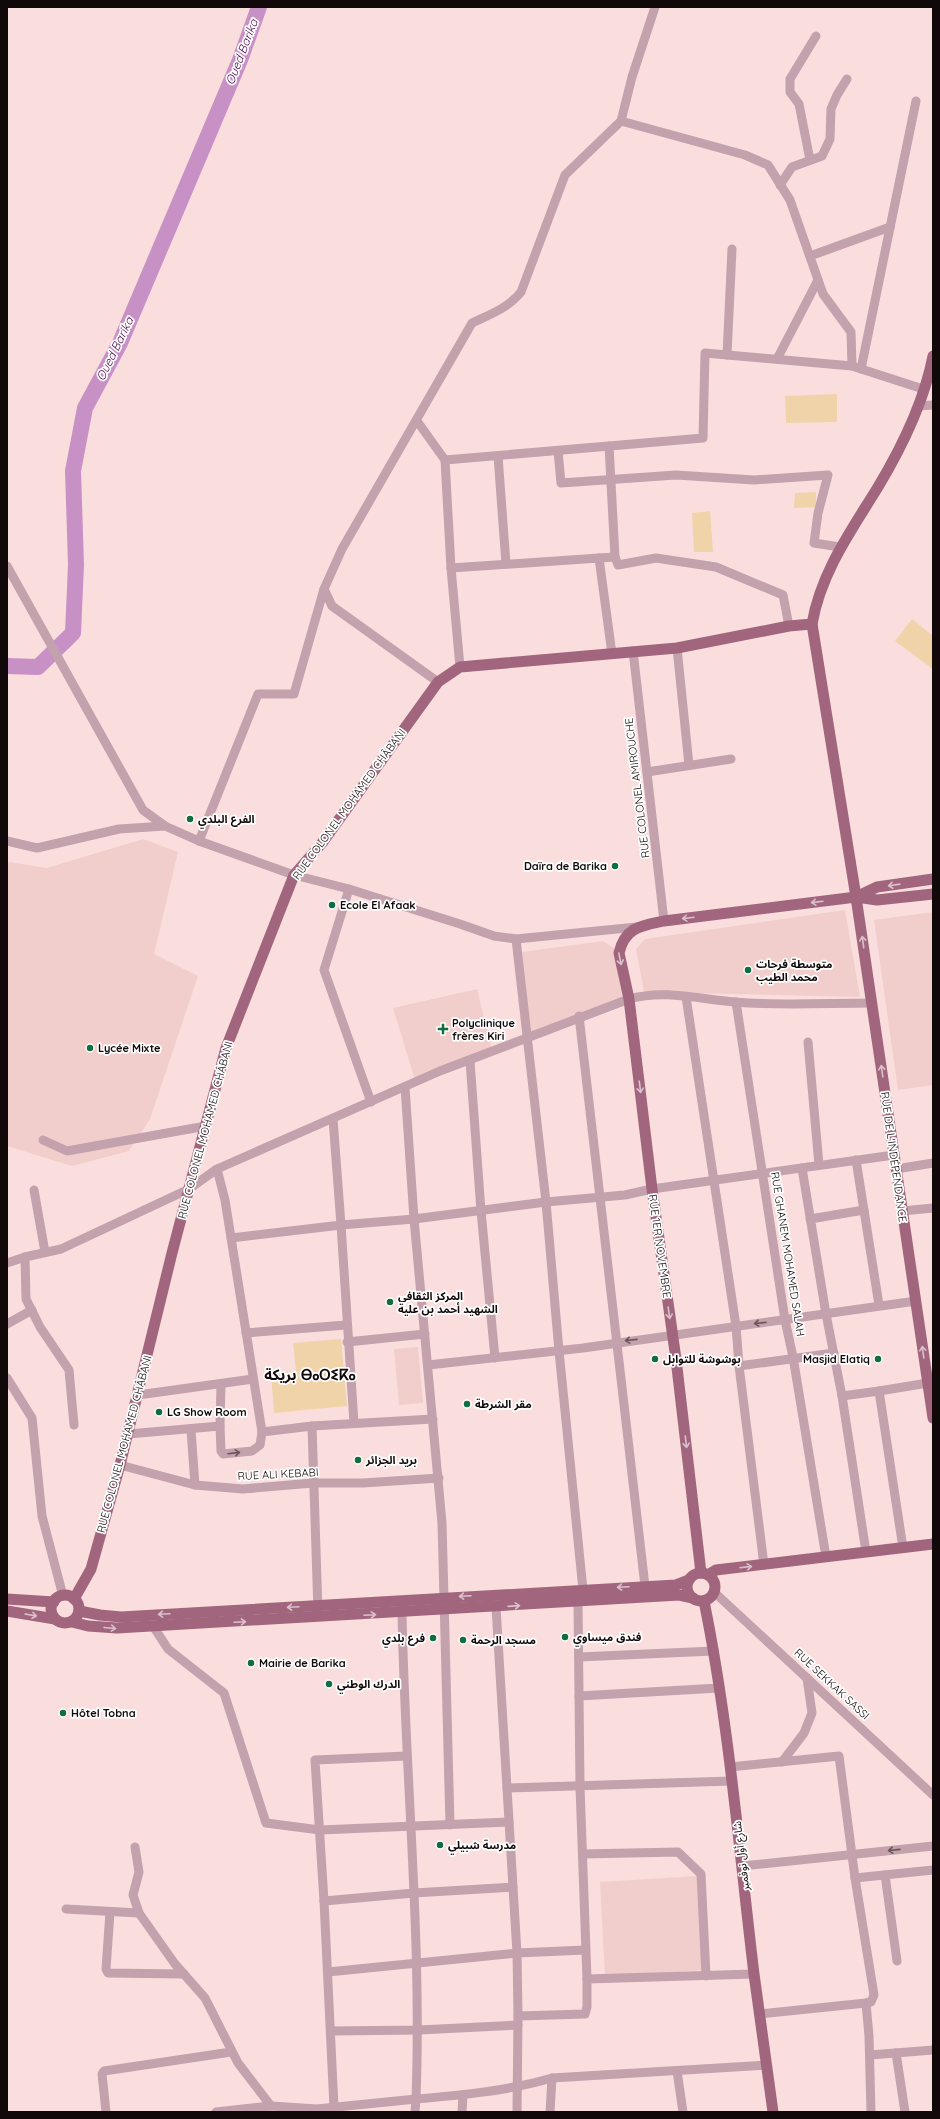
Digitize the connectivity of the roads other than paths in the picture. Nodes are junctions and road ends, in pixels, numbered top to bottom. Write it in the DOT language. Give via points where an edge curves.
graph roads {
  1 [pos="656,7"];
  2 [pos="816,36"];
  3 [pos="847,79"];
  4 [pos="916,100"];
  5 [pos="621,121"];
  6 [pos="810,160"];
  7 [pos="780,185"];
  8 [pos="890,227"];
  9 [pos="732,249"];
  10 [pos="810,256"];
  11 [pos="818,280"];
  12 [pos="727,355"];
  13 [pos="933,356"];
  14 [pos="777,359"];
  15 [pos="856,367"];
  16 [pos="931,376"];
  17 [pos="923,389"];
  18 [pos="918,406"];
  19 [pos="933,406"];
  20 [pos="417,421"];
  21 [pos="609,446"];
  22 [pos="558,451"];
  23 [pos="498,456"];
  24 [pos="445,460"];
  25 [pos="610,480"];
  26 [pos="840,547"];
  27 [pos="615,557"];
  28 [pos="599,558"];
  29 [pos="506,564"];
  30 [pos="9,568"];
  31 [pos="451,568"];
  32 [pos="324,589"];
  33 [pos="812,624"];
  34 [pos="789,626"];
  35 [pos="677,648"];
  36 [pos="633,651"];
  37 [pos="612,654"];
  38 [pos="460,666"];
  39 [pos="438,682"];
  40 [pos="731,759"];
  41 [pos="689,766"];
  42 [pos="647,772"];
  43 [pos="165,826"];
  44 [pos="7,841"];
  45 [pos="199,841"];
  46 [pos="294,875"];
  47 [pos="933,880"];
  48 [pos="349,889"];
  49 [pos="933,894"];
  50 [pos="856,897"];
  51 [pos="664,921"];
  52 [pos="637,927"];
  53 [pos="516,939"];
  54 [pos="686,997"];
  55 [pos="629,999"];
  56 [pos="736,1002"];
  57 [pos="872,1003"];
  58 [pos="579,1016"];
  59 [pos="527,1038"];
  60 [pos="808,1042"];
  61 [pos="470,1061"];
  62 [pos="405,1087"];
  63 [pos="371,1102"];
  64 [pos="333,1119"];
  65 [pos="206,1126"];
  66 [pos="44,1140"];
  67 [pos="894,1155"];
  68 [pos="856,1160"];
  69 [pos="933,1162"];
  70 [pos="819,1165"];
  71 [pos="802,1168"];
  72 [pos="217,1169"];
  73 [pos="896,1169"];
  74 [pos="764,1173"];
  75 [pos="714,1180"];
  76 [pos="189,1189"];
  77 [pos="652,1189"];
  78 [pos="34,1190"];
  79 [pos="600,1197"];
  80 [pos="546,1202"];
  81 [pos="933,1208"];
  82 [pos="864,1210"];
  83 [pos="481,1211"];
  84 [pos="902,1211"];
  85 [pos="414,1219"];
  86 [pos="810,1219"];
  87 [pos="341,1225"];
  88 [pos="231,1238"];
  89 [pos="45,1252"];
  90 [pos="25,1257"];
  91 [pos="7,1263"];
  92 [pos="916,1301"];
  93 [pos="879,1305"];
  94 [pos="32,1310"];
  95 [pos="826,1314"];
  96 [pos="785,1320"];
  97 [pos="7,1324"];
  98 [pos="346,1325"];
  99 [pos="736,1326"];
  100 [pos="246,1333"];
  101 [pos="425,1334"];
  102 [pos="672,1336"];
  103 [pos="347,1342"];
  104 [pos="616,1342"];
  105 [pos="559,1351"];
  106 [pos="834,1353"];
  107 [pos="793,1357"];
  108 [pos="495,1358"];
  109 [pos="428,1365"];
  110 [pos="739,1366"];
  111 [pos="7,1378"];
  112 [pos="253,1379"];
  113 [pos="928,1383"];
  114 [pos="221,1384"];
  115 [pos="880,1391"];
  116 [pos="138,1395"];
  117 [pos="842,1396"];
  118 [pos="933,1418"];
  119 [pos="433,1419"];
  120 [pos="354,1423"];
  121 [pos="74,1426"];
  122 [pos="220,1426"];
  123 [pos="312,1426"];
  124 [pos="191,1430"];
  125 [pos="262,1432"];
  126 [pos="128,1434"];
  127 [pos="120,1465"];
  128 [pos="439,1478"];
  129 [pos="313,1483"];
  130 [pos="195,1485"];
  131 [pos="933,1544"];
  132 [pos="903,1548"];
  133 [pos="866,1552"];
  134 [pos="826,1557"];
  135 [pos="764,1565"];
  136 [pos="705,1574"];
  137 [pos="689,1580"];
  138 [pos="645,1586"];
  139 [pos="583,1590"];
  140 [pos="714,1592"];
  141 [pos="63,1596"];
  142 [pos="443,1597"];
  143 [pos="7,1599"];
  144 [pos="74,1599"];
  145 [pos="698,1599"];
  146 [pos="54,1602"];
  147 [pos="578,1602"];
  148 [pos="318,1605"];
  149 [pos="496,1607"];
  150 [pos="443,1610"];
  151 [pos="7,1611"];
  152 [pos="79,1611"];
  153 [pos="402,1613"];
  154 [pos="319,1617"];
  155 [pos="55,1619"];
  156 [pos="72,1622"];
  157 [pos="153,1626"];
  158 [pos="714,1651"];
  159 [pos="579,1657"];
  160 [pos="807,1678"];
  161 [pos="719,1688"];
  162 [pos="579,1696"];
  163 [pos="407,1756"];
  164 [pos="782,1762"];
  165 [pos="730,1768"];
  166 [pos="732,1781"];
  167 [pos="580,1787"];
  168 [pos="507,1788"];
  169 [pos="933,1794"];
  170 [pos="509,1822"];
  171 [pos="450,1826"];
  172 [pos="410,1827"];
  173 [pos="320,1830"];
  174 [pos="933,1846"];
  175 [pos="135,1847"];
  176 [pos="582,1854"];
  177 [pos="852,1854"];
  178 [pos="742,1866"];
  179 [pos="933,1870"];
  180 [pos="885,1875"];
  181 [pos="855,1878"];
  182 [pos="513,1887"];
  183 [pos="414,1893"];
  184 [pos="324,1901"];
  185 [pos="66,1909"];
  186 [pos="110,1912"];
  187 [pos="139,1913"];
  188 [pos="585,1950"];
  189 [pos="517,1953"];
  190 [pos="897,1961"];
  191 [pos="416,1963"];
  192 [pos="328,1972"];
  193 [pos="184,1974"];
  194 [pos="754,1974"];
  195 [pos="706,1976"];
  196 [pos="587,1979"];
  197 [pos="866,2003"];
  198 [pos="760,2014"];
  199 [pos="518,2016"];
  200 [pos="518,2025"];
  201 [pos="419,2030"];
  202 [pos="331,2031"];
  203 [pos="933,2050"];
  204 [pos="231,2052"];
  205 [pos="896,2053"];
  206 [pos="870,2055"];
  207 [pos="767,2065"];
  208 [pos="677,2071"];
  209 [pos="552,2078"];
  210 [pos="518,2088"];
  211 [pos="463,2095"];
  212 [pos="416,2099"];
  213 [pos="271,2106"];
  214 [pos="334,2107"];
  215 [pos="317,2111"];
  216 [pos="106,2112"];
  217 [pos="216,2112"];
  218 [pos="415,2112"];
  219 [pos="462,2112"];
  220 [pos="517,2112"];
  221 [pos="550,2112"];
  222 [pos="683,2112"];
  223 [pos="773,2112"];
  224 [pos="872,2112"];
  225 [pos="905,2112"];
  1 -- 5 [label="street" via="632,77"];
  2 -- 6 [label="street" via="790,79 790,92 799,104"];
  3 -- 6 [label="street" via="831,109 830,139 822,156"];
  4 -- 8 [label="street"];
  5 -- 7 [label="street" via="745,155 768,166"];
  5 -- 20 [label="street" via="565,175 521,292 503,309 472,323"];
  6 -- 7 [label="street" via="792,168"];
  7 -- 10 [label="street" via="790,200"];
  8 -- 10 [label="street"];
  8 -- 15 [label="street"];
  9 -- 12 [label="street"];
  10 -- 11 [label="street"];
  11 -- 14 [label="street"];
  11 -- 15 [label="street" via="823,294 851,332"];
  12 -- 14 [label="street"];
  12 -- 21 [label="street" via="705,353 703,438"];
  13 -- 16 [label="main road, RUE DE L'INDÉPENDANCE"];
  14 -- 15 [label="street"];
  15 -- 17 [label="street"];
  16 -- 17 [label="main road, RUE DE L'INDÉPENDANCE"];
  17 -- 18 [label="main road, RUE DE L'INDÉPENDANCE"];
  18 -- 19 [label="street"];
  18 -- 26 [label="main road, RUE DE L'INDÉPENDANCE" via="912,424 878,486"];
  20 -- 24 [label="street"];
  20 -- 32 [label="street" via="342,549"];
  21 -- 22 [label="street"];
  21 -- 25 [label="street"];
  22 -- 23 [label="street"];
  22 -- 25 [label="street" via="561,483"];
  23 -- 24 [label="street"];
  23 -- 29 [label="street"];
  24 -- 31 [label="street"];
  25 -- 26 [label="street" via="676,475 754,480 828,475 818,513 814,542"];
  25 -- 27 [label="street"];
  26 -- 33 [label="main road, RUE DE L'INDÉPENDANCE" via="816,601"];
  27 -- 28 [label="street"];
  27 -- 34 [label="street" via="618,565 656,558 716,567 783,595"];
  28 -- 29 [label="street"];
  28 -- 37 [label="street"];
  29 -- 31 [label="street"];
  30 -- 43 [label="street" via="143,810"];
  31 -- 38 [label="street"];
  32 -- 39 [label="street" via="332,606"];
  32 -- 45 [label="street" via="294,694 258,694"];
  33 -- 34 [label="main road"];
  33 -- 50 [label="main road, RUE DE L'INDÉPENDANCE"];
  34 -- 35 [label="main road"];
  35 -- 36 [label="main road"];
  35 -- 41 [label="street"];
  36 -- 37 [label="main road"];
  36 -- 42 [label="street, RUE COLONEL AMIROUCHE"];
  37 -- 38 [label="main road"];
  38 -- 39 [label="main road, RUE COLONEL MOHAMED CHÂBANI"];
  39 -- 46 [label="main road, RUE COLONEL MOHAMED CHÂBANI" via="322,843"];
  40 -- 41 [label="street"];
  41 -- 42 [label="street"];
  42 -- 51 [label="street, RUE COLONEL AMIROUCHE"];
  43 -- 44 [label="street" via="120,829 37,848"];
  43 -- 45 [label="street"];
  45 -- 46 [label="street"];
  46 -- 48 [label="street"];
  46 -- 65 [label="main road, RUE COLONEL MOHAMED CHÂBANI" via="226,1048"];
  47 -- 50 [label="main road, one-way" via="877,887"];
  48 -- 53 [label="street" via="494,936"];
  48 -- 63 [label="street" via="324,970"];
  49 -- 50 [label="main road" via="877,900"];
  50 -- 51 [label="main road, one-way"];
  57 -- 50 [label="main road, RUE DE L'INDÉPENDANCE, one-way"];
  51 -- 52 [label="main road"];
  52 -- 53 [label="street"];
  52 -- 55 [label="main road, RUE 1ER NOVEMBRE, one-way" via="626,936 619,953"];
  53 -- 59 [label="street"];
  54 -- 55 [label="street" via="645,994"];
  54 -- 56 [label="street"];
  54 -- 75 [label="street"];
  55 -- 58 [label="street"];
  55 -- 77 [label="main road, RUE 1ER NOVEMBRE, one-way"];
  56 -- 57 [label="street"];
  56 -- 74 [label="street, RUE GHANEM MOHAMED SALAH"];
  67 -- 57 [label="main road, RUE DE L'INDÉPENDANCE, one-way"];
  58 -- 59 [label="street"];
  58 -- 79 [label="street"];
  59 -- 61 [label="street"];
  59 -- 80 [label="street"];
  60 -- 70 [label="street"];
  61 -- 62 [label="street"];
  61 -- 83 [label="street"];
  62 -- 63 [label="street"];
  62 -- 85 [label="street"];
  63 -- 64 [label="street"];
  64 -- 72 [label="street"];
  64 -- 87 [label="street"];
  65 -- 66 [label="street" via="67,1151"];
  65 -- 76 [label="main road, RUE COLONEL MOHAMED CHÂBANI"];
  67 -- 68 [label="street"];
  67 -- 73 [label="main road, RUE DE L'INDÉPENDANCE"];
  68 -- 70 [label="street"];
  68 -- 82 [label="street"];
  69 -- 73 [label="street"];
  70 -- 71 [label="street"];
  71 -- 74 [label="street"];
  71 -- 86 [label="street"];
  72 -- 76 [label="street"];
  72 -- 88 [label="street"];
  73 -- 84 [label="main road, RUE DE L'INDÉPENDANCE"];
  74 -- 75 [label="street"];
  74 -- 96 [label="street, RUE GHANEM MOHAMED SALAH"];
  75 -- 77 [label="street"];
  75 -- 99 [label="street"];
  76 -- 89 [label="street" via="61,1249"];
  76 -- 116 [label="main road, RUE COLONEL MOHAMED CHÂBANI"];
  77 -- 79 [label="street"];
  77 -- 102 [label="main road, RUE 1ER NOVEMBRE, one-way"];
  78 -- 89 [label="street"];
  79 -- 80 [label="street"];
  79 -- 104 [label="street"];
  80 -- 83 [label="street"];
  80 -- 105 [label="street"];
  81 -- 84 [label="street"];
  82 -- 86 [label="street"];
  82 -- 93 [label="street"];
  83 -- 85 [label="street"];
  83 -- 108 [label="street"];
  84 -- 92 [label="main road, RUE DE L'INDÉPENDANCE"];
  85 -- 87 [label="street"];
  85 -- 101 [label="street"];
  86 -- 95 [label="street"];
  87 -- 88 [label="street"];
  87 -- 98 [label="street"];
  88 -- 100 [label="street"];
  89 -- 90 [label="street"];
  90 -- 91 [label="street"];
  90 -- 94 [label="street" via="26,1299"];
  92 -- 93 [label="street"];
  113 -- 92 [label="main road, RUE DE L'INDÉPENDANCE, one-way"];
  93 -- 95 [label="street"];
  94 -- 97 [label="street"];
  94 -- 121 [label="street" via="40,1328 70,1370"];
  95 -- 96 [label="street"];
  95 -- 106 [label="street"];
  96 -- 99 [label="street, one-way"];
  96 -- 107 [label="street, RUE GHANEM MOHAMED SALAH"];
  98 -- 100 [label="street"];
  98 -- 103 [label="street"];
  99 -- 102 [label="street"];
  99 -- 110 [label="street"];
  100 -- 112 [label="street"];
  101 -- 103 [label="street"];
  101 -- 109 [label="street"];
  102 -- 104 [label="street, one-way"];
  102 -- 136 [label="main road, RUE 1ER NOVEMBRE, one-way"];
  103 -- 120 [label="street"];
  104 -- 105 [label="street"];
  104 -- 138 [label="street"];
  105 -- 108 [label="street"];
  105 -- 139 [label="street"];
  106 -- 107 [label="street"];
  106 -- 117 [label="street"];
  107 -- 110 [label="street"];
  107 -- 134 [label="street, RUE GHANEM MOHAMED SALAH"];
  108 -- 109 [label="street"];
  109 -- 119 [label="street"];
  110 -- 135 [label="street"];
  111 -- 141 [label="street" via="32,1418 42,1516"];
  112 -- 114 [label="street"];
  112 -- 125 [label="street"];
  113 -- 115 [label="street"];
  113 -- 118 [label="main road, RUE DE L'INDÉPENDANCE"];
  114 -- 116 [label="street"];
  114 -- 122 [label="street"];
  115 -- 117 [label="street"];
  115 -- 132 [label="street"];
  116 -- 126 [label="main road, RUE COLONEL MOHAMED CHÂBANI"];
  117 -- 133 [label="street"];
  119 -- 120 [label="street"];
  119 -- 128 [label="street"];
  120 -- 123 [label="street"];
  122 -- 124 [label="street"];
  122 -- 125 [label="street, one-way" via="223,1454 256,1449 260,1445"];
  123 -- 125 [label="street"];
  123 -- 129 [label="street"];
  124 -- 126 [label="street"];
  124 -- 130 [label="street"];
  126 -- 127 [label="main road, RUE COLONEL MOHAMED CHÂBANI"];
  127 -- 130 [label="street, RUE ALI KEBABI"];
  127 -- 144 [label="main road, RUE COLONEL MOHAMED CHÂBANI" via="91,1569"];
  128 -- 129 [label="street, RUE ALI KEBABI"];
  128 -- 142 [label="street"];
  129 -- 130 [label="street, RUE ALI KEBABI" via="243,1489"];
  129 -- 148 [label="street"];
  131 -- 132 [label="main road"];
  132 -- 133 [label="main road"];
  133 -- 134 [label="main road"];
  134 -- 135 [label="main road"];
  136 -- 135 [label="main road, one-way" via="716,1570"];
  136 -- 137 [label="main road" via="694,1575"];
  136 -- 140 [label="main road" via="714,1583"];
  137 -- 138 [label="main road" via="676,1584"];
  137 -- 145 [label="main road" via="688,1590"];
  138 -- 139 [label="main road, one-way"];
  139 -- 142 [label="main road, one-way"];
  140 -- 145 [label="main road" via="710,1598"];
  140 -- 160 [label="street, RUE SEKKAK SASSI"];
  141 -- 144 [label="main road"];
  141 -- 146 [label="main road"];
  142 -- 148 [label="main road"];
  142 -- 150 [label="street"];
  143 -- 146 [label="main road"];
  144 -- 152 [label="main road"];
  145 -- 147 [label="main road" via="679,1595"];
  145 -- 158 [label="main road, شارع أول نوفمبر"];
  146 -- 155 [label="main road" via="52,1611"];
  149 -- 147 [label="main road, one-way"];
  147 -- 159 [label="street"];
  148 -- 152 [label="main road, one-way" via="121,1617"];
  148 -- 154 [label="street"];
  149 -- 150 [label="main road"];
  149 -- 168 [label="street"];
  150 -- 153 [label="main road"];
  150 -- 171 [label="street"];
  151 -- 155 [label="main road, one-way"];
  152 -- 156 [label="main road"];
  154 -- 153 [label="main road, one-way"];
  153 -- 163 [label="street"];
  157 -- 154 [label="main road, one-way"];
  155 -- 156 [label="main road" via="63,1623"];
  156 -- 157 [label="main road, one-way" via="117,1628"];
  157 -- 173 [label="street" via="168,1649 224,1693 266,1823"];
  158 -- 159 [label="street"];
  158 -- 161 [label="main road, شارع أول نوفمبر"];
  159 -- 162 [label="street"];
  160 -- 164 [label="street" via="812,1713 804,1733"];
  160 -- 169 [label="street, RUE SEKKAK SASSI"];
  161 -- 162 [label="street"];
  161 -- 165 [label="main road, شارع أول نوفمبر"];
  162 -- 167 [label="street"];
  163 -- 172 [label="street"];
  163 -- 173 [label="street" via="314,1760"];
  164 -- 165 [label="street"];
  164 -- 177 [label="street" via="839,1756"];
  165 -- 166 [label="main road, شارع أول نوفمبر"];
  166 -- 167 [label="street"];
  166 -- 178 [label="main road, شارع أول نوفمبر"];
  167 -- 168 [label="street"];
  167 -- 176 [label="street"];
  168 -- 170 [label="street"];
  170 -- 171 [label="street"];
  170 -- 182 [label="street"];
  171 -- 172 [label="street"];
  172 -- 173 [label="street"];
  172 -- 183 [label="street"];
  173 -- 184 [label="street"];
  174 -- 177 [label="street, one-way"];
  175 -- 187 [label="street" via="139,1872 132,1895"];
  176 -- 188 [label="street"];
  176 -- 195 [label="street" via="678,1852 701,1874"];
  177 -- 178 [label="street"];
  177 -- 181 [label="street"];
  178 -- 194 [label="main road, شارع أول نوفمبر"];
  179 -- 180 [label="street"];
  180 -- 181 [label="street"];
  180 -- 190 [label="street"];
  181 -- 197 [label="street" via="874,1995 871,2002"];
  182 -- 183 [label="street"];
  182 -- 189 [label="street"];
  183 -- 184 [label="street"];
  183 -- 191 [label="street"];
  184 -- 192 [label="street"];
  185 -- 186 [label="street"];
  186 -- 187 [label="street"];
  186 -- 193 [label="street" via="106,1969 108,1973"];
  187 -- 193 [label="street"];
  188 -- 189 [label="street"];
  188 -- 196 [label="street"];
  189 -- 191 [label="street"];
  189 -- 199 [label="street"];
  191 -- 192 [label="street"];
  191 -- 201 [label="street"];
  192 -- 202 [label="street"];
  193 -- 204 [label="street" via="208,2003"];
  194 -- 195 [label="street"];
  194 -- 198 [label="main road, شارع أول نوفمبر"];
  195 -- 196 [label="street"];
  196 -- 199 [label="street" via="585,2014"];
  197 -- 198 [label="street"];
  197 -- 206 [label="street"];
  198 -- 207 [label="main road, شارع أول نوفمبر"];
  199 -- 200 [label="street"];
  200 -- 201 [label="street"];
  200 -- 210 [label="street"];
  201 -- 202 [label="street"];
  201 -- 212 [label="street"];
  202 -- 214 [label="street"];
  203 -- 205 [label="street"];
  204 -- 213 [label="street"];
  204 -- 216 [label="street" via="104,2071 102,2074"];
  205 -- 206 [label="street"];
  205 -- 225 [label="street"];
  206 -- 224 [label="street"];
  207 -- 208 [label="street"];
  207 -- 223 [label="main road, شارع أول نوفمبر"];
  208 -- 209 [label="street"];
  208 -- 222 [label="street"];
  209 -- 210 [label="street"];
  209 -- 221 [label="street"];
  210 -- 211 [label="street"];
  210 -- 220 [label="street"];
  211 -- 212 [label="street"];
  211 -- 219 [label="street"];
  212 -- 214 [label="street"];
  212 -- 218 [label="street"];
  213 -- 215 [label="street"];
  213 -- 217 [label="street"];
  214 -- 215 [label="street"];
}
